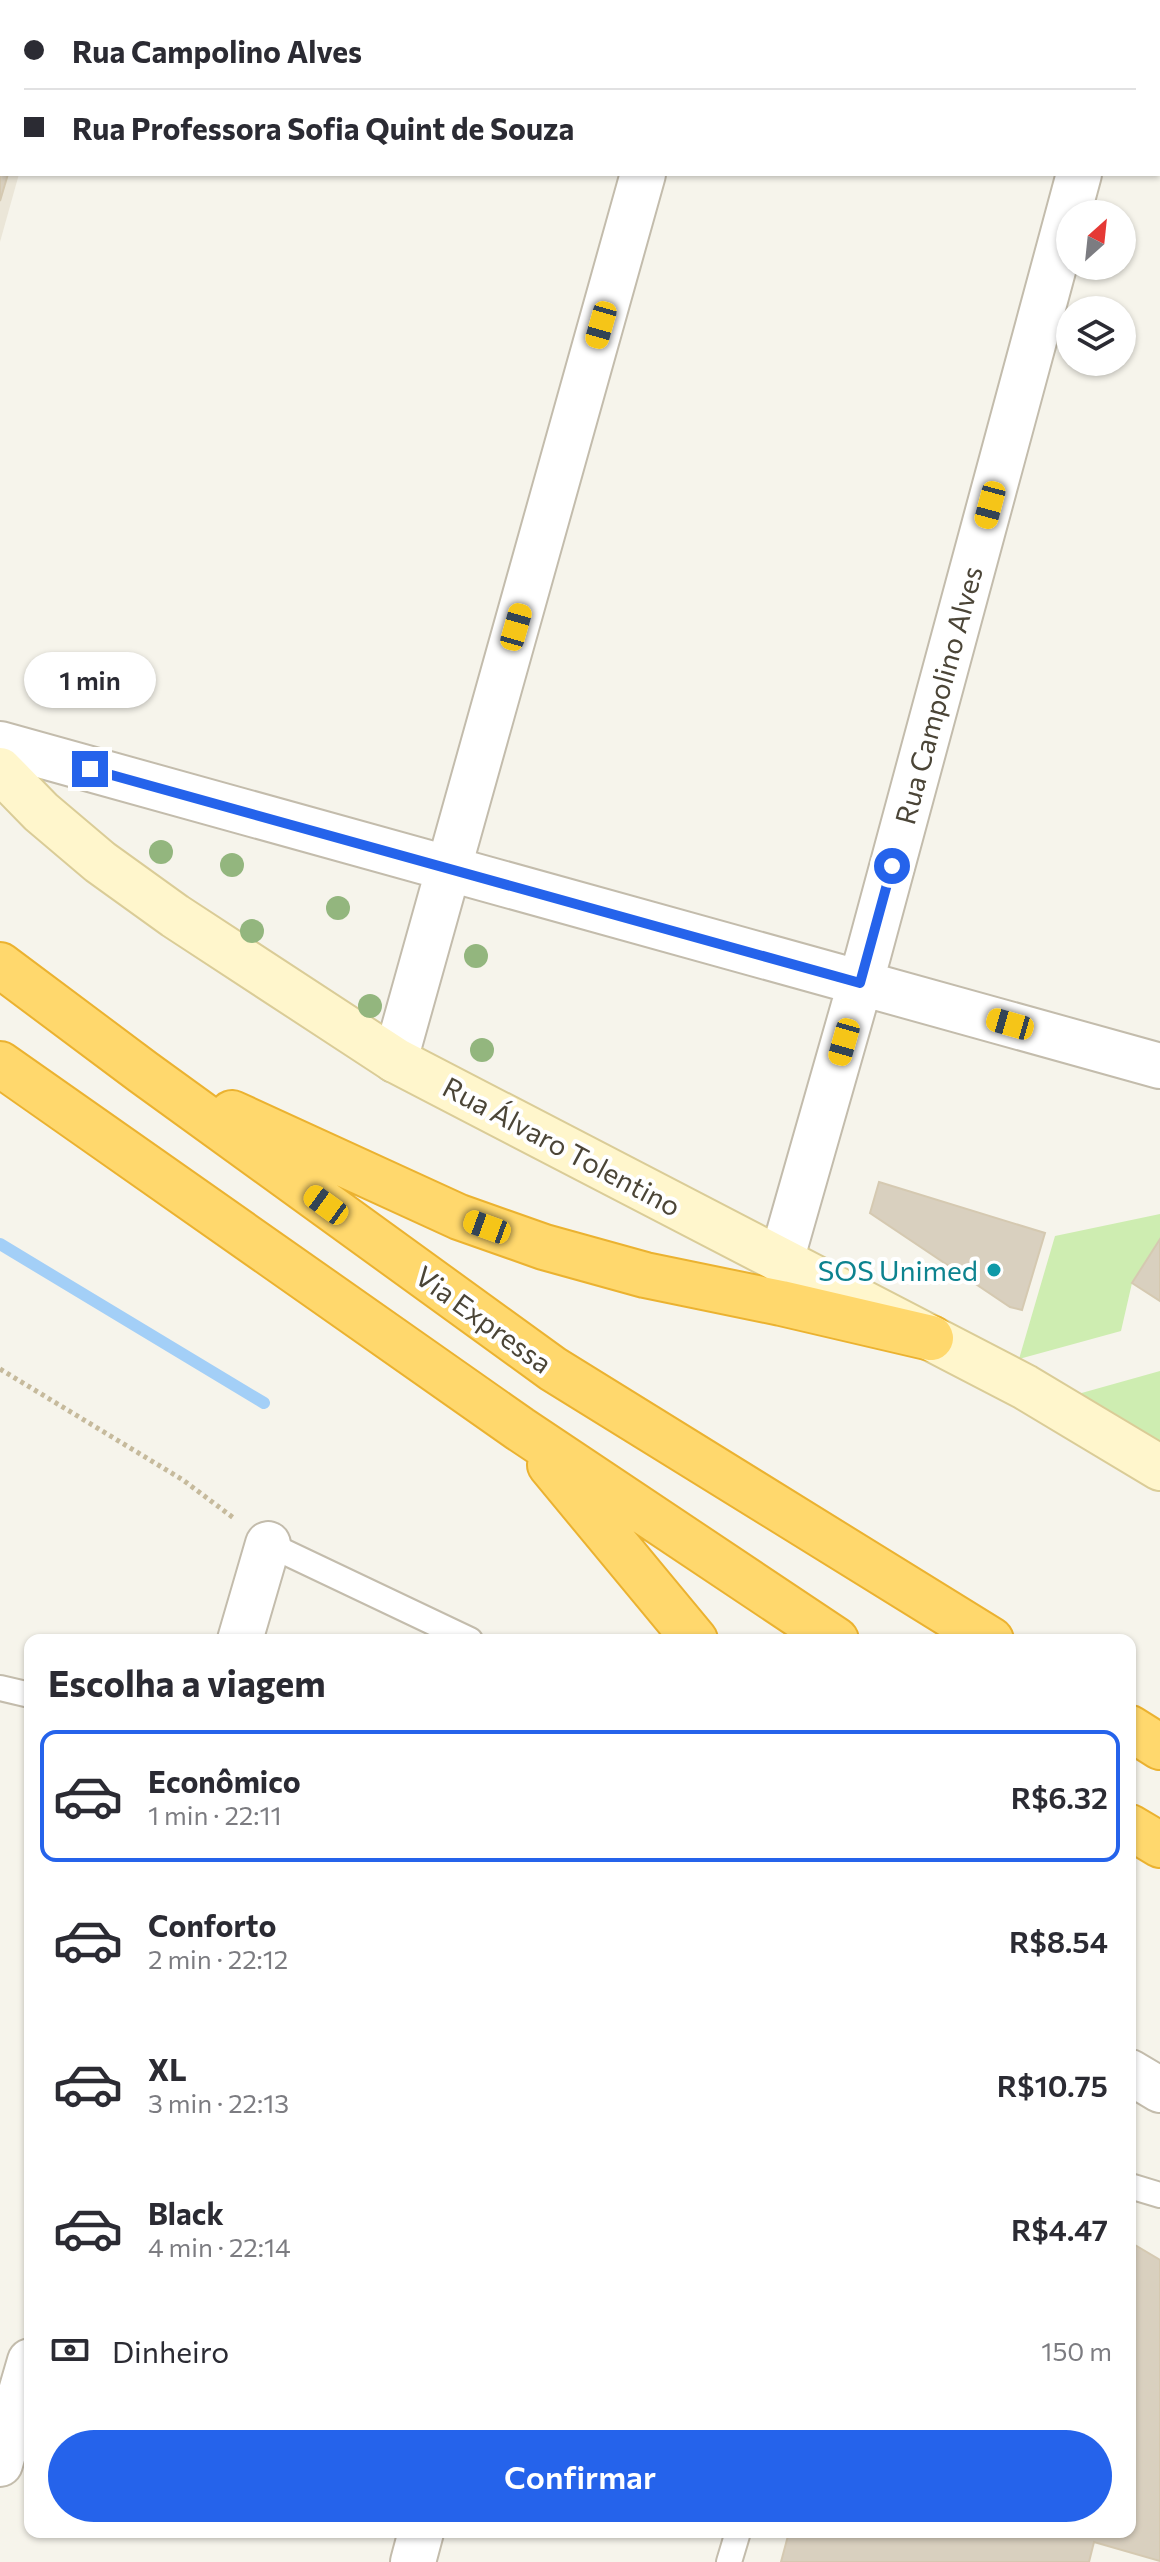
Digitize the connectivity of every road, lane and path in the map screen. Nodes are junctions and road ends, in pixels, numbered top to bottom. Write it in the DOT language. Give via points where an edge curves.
graph roads {
  1 [pos="642,176"];
  2 [pos="1078,176"];
  3 [pos="0,744"];
  4 [pos="0,770"];
  5 [pos="449,869"];
  6 [pos="0,965"];
  7 [pos="860,983"];
  8 [pos="395,1060"];
  9 [pos="0,1064"];
  10 [pos="1160,1066"];
  11 [pos="143,1072"];
  12 [pos="781,1261"];
  13 [pos="931,1338"];
  14 [pos="0,1369"];
  15 [pos="520,1429"];
  16 [pos="1160,1468"];
  17 [pos="268,1544"];
  18 [pos="242,1634"];
  19 [pos="457,1634"];
  20 [pos="690,1634"];
  21 [pos="827,1634"];
  22 [pos="981,1634"];
  23 [pos="0,1688"];
  24 [pos="24,1694"];
  25 [pos="1136,1732"];
  26 [pos="1160,1747"];
  27 [pos="1136,1831"];
  28 [pos="1160,1845"];
  29 [pos="1136,2076"];
  30 [pos="1160,2090"];
  31 [pos="1136,2188"];
  32 [pos="1160,2195"];
  33 [pos="24,2382"];
  34 [pos="0,2464"];
  35 [pos="419,2538"];
  36 [pos="736,2538"];
  37 [pos="413,2562"];
  38 [pos="729,2562"];
  1 -- 5 [label="street"];
  2 -- 7 [label="street, Rua Campolino Alves"];
  3 -- 5 [label="street"];
  4 -- 8 [label="main road, Rua Álvaro Tolentino" via="100,862"];
  5 -- 7 [label="street"];
  5 -- 8 [label="street"];
  6 -- 11 [label="highway, Via Expressa"];
  7 -- 10 [label="street"];
  7 -- 12 [label="street, Rua Campolino Alves"];
  8 -- 12 [label="main road, Rua Álvaro Tolentino"];
  9 -- 15 [label="highway"];
  11 -- 13 [label="highway" via="459,1217 544,1247 645,1275"];
  11 -- 22 [label="highway, Via Expressa" via="553,1369"];
  12 -- 13 [label="main road, Rua Álvaro Tolentino"];
  13 -- 16 [label="main road, Rua Álvaro Tolentino"];
  14 -- 17 [label="path" via="183,1480"];
  15 -- 20 [label="highway"];
  15 -- 21 [label="highway"];
  17 -- 18 [label="street"];
  17 -- 19 [label="lane"];
  23 -- 24 [label="lane"];
  25 -- 26 [label="highway"];
  27 -- 28 [label="highway"];
  29 -- 30 [label="street"];
  31 -- 32 [label="lane"];
  33 -- 34 [label="street"];
  35 -- 37 [label="street"];
  36 -- 38 [label="lane"];
}
